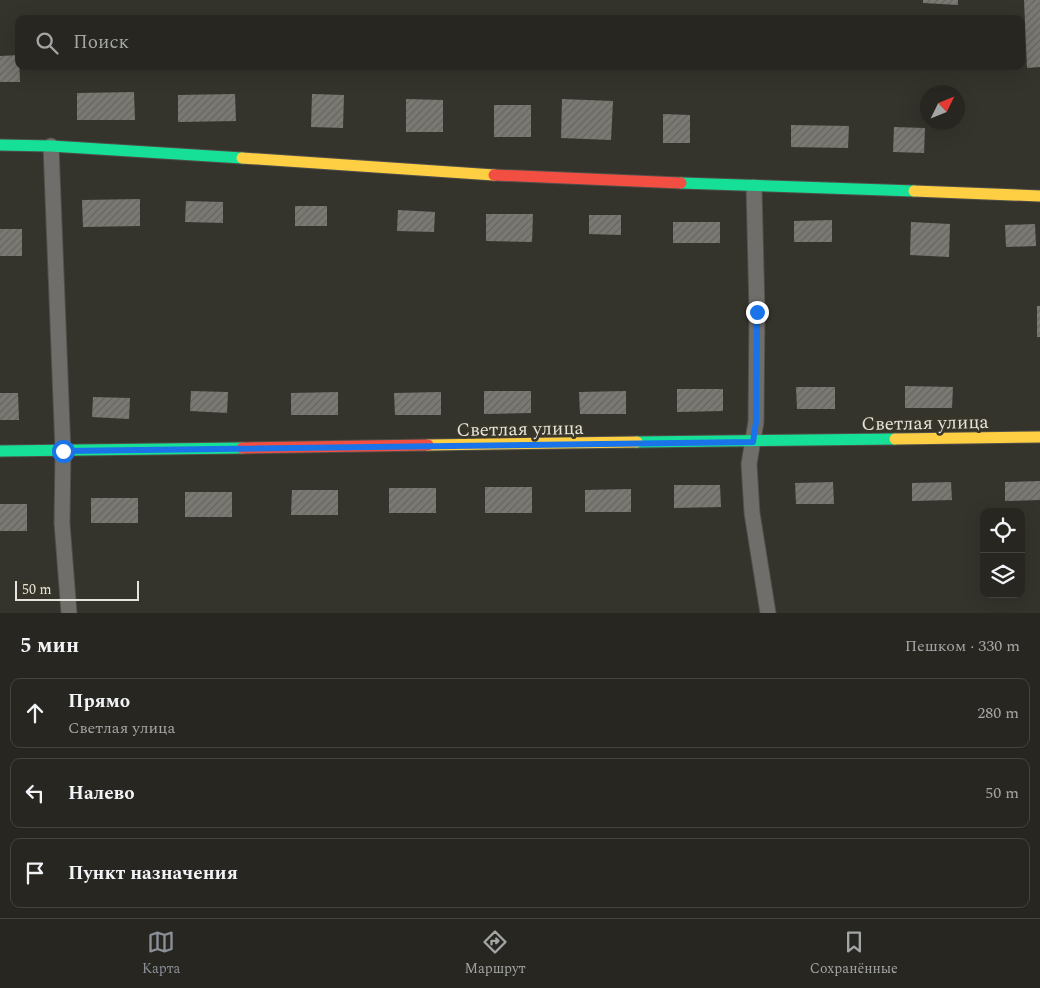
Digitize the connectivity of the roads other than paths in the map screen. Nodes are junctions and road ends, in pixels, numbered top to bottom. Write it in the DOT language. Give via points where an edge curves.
graph roads {
  1 [pos="0,145"];
  2 [pos="51,146"];
  3 [pos="754,187"];
  4 [pos="1040,196"];
  5 [pos="1040,437"];
  6 [pos="753,442"];
  7 [pos="0,451"];
  8 [pos="63,451"];
  9 [pos="69,613"];
  10 [pos="768,613"];
  1 -- 2 [label="street"];
  2 -- 3 [label="street" via="526,178"];
  2 -- 8 [label="street"];
  3 -- 4 [label="street"];
  3 -- 6 [label="street" via="757,312"];
  5 -- 6 [label="street, Светлая улица"];
  6 -- 8 [label="street, Светлая улица"];
  6 -- 10 [label="street" via="749,464 752,513"];
  7 -- 8 [label="street, Светлая улица"];
  8 -- 9 [label="street" via="62,524"];
}
